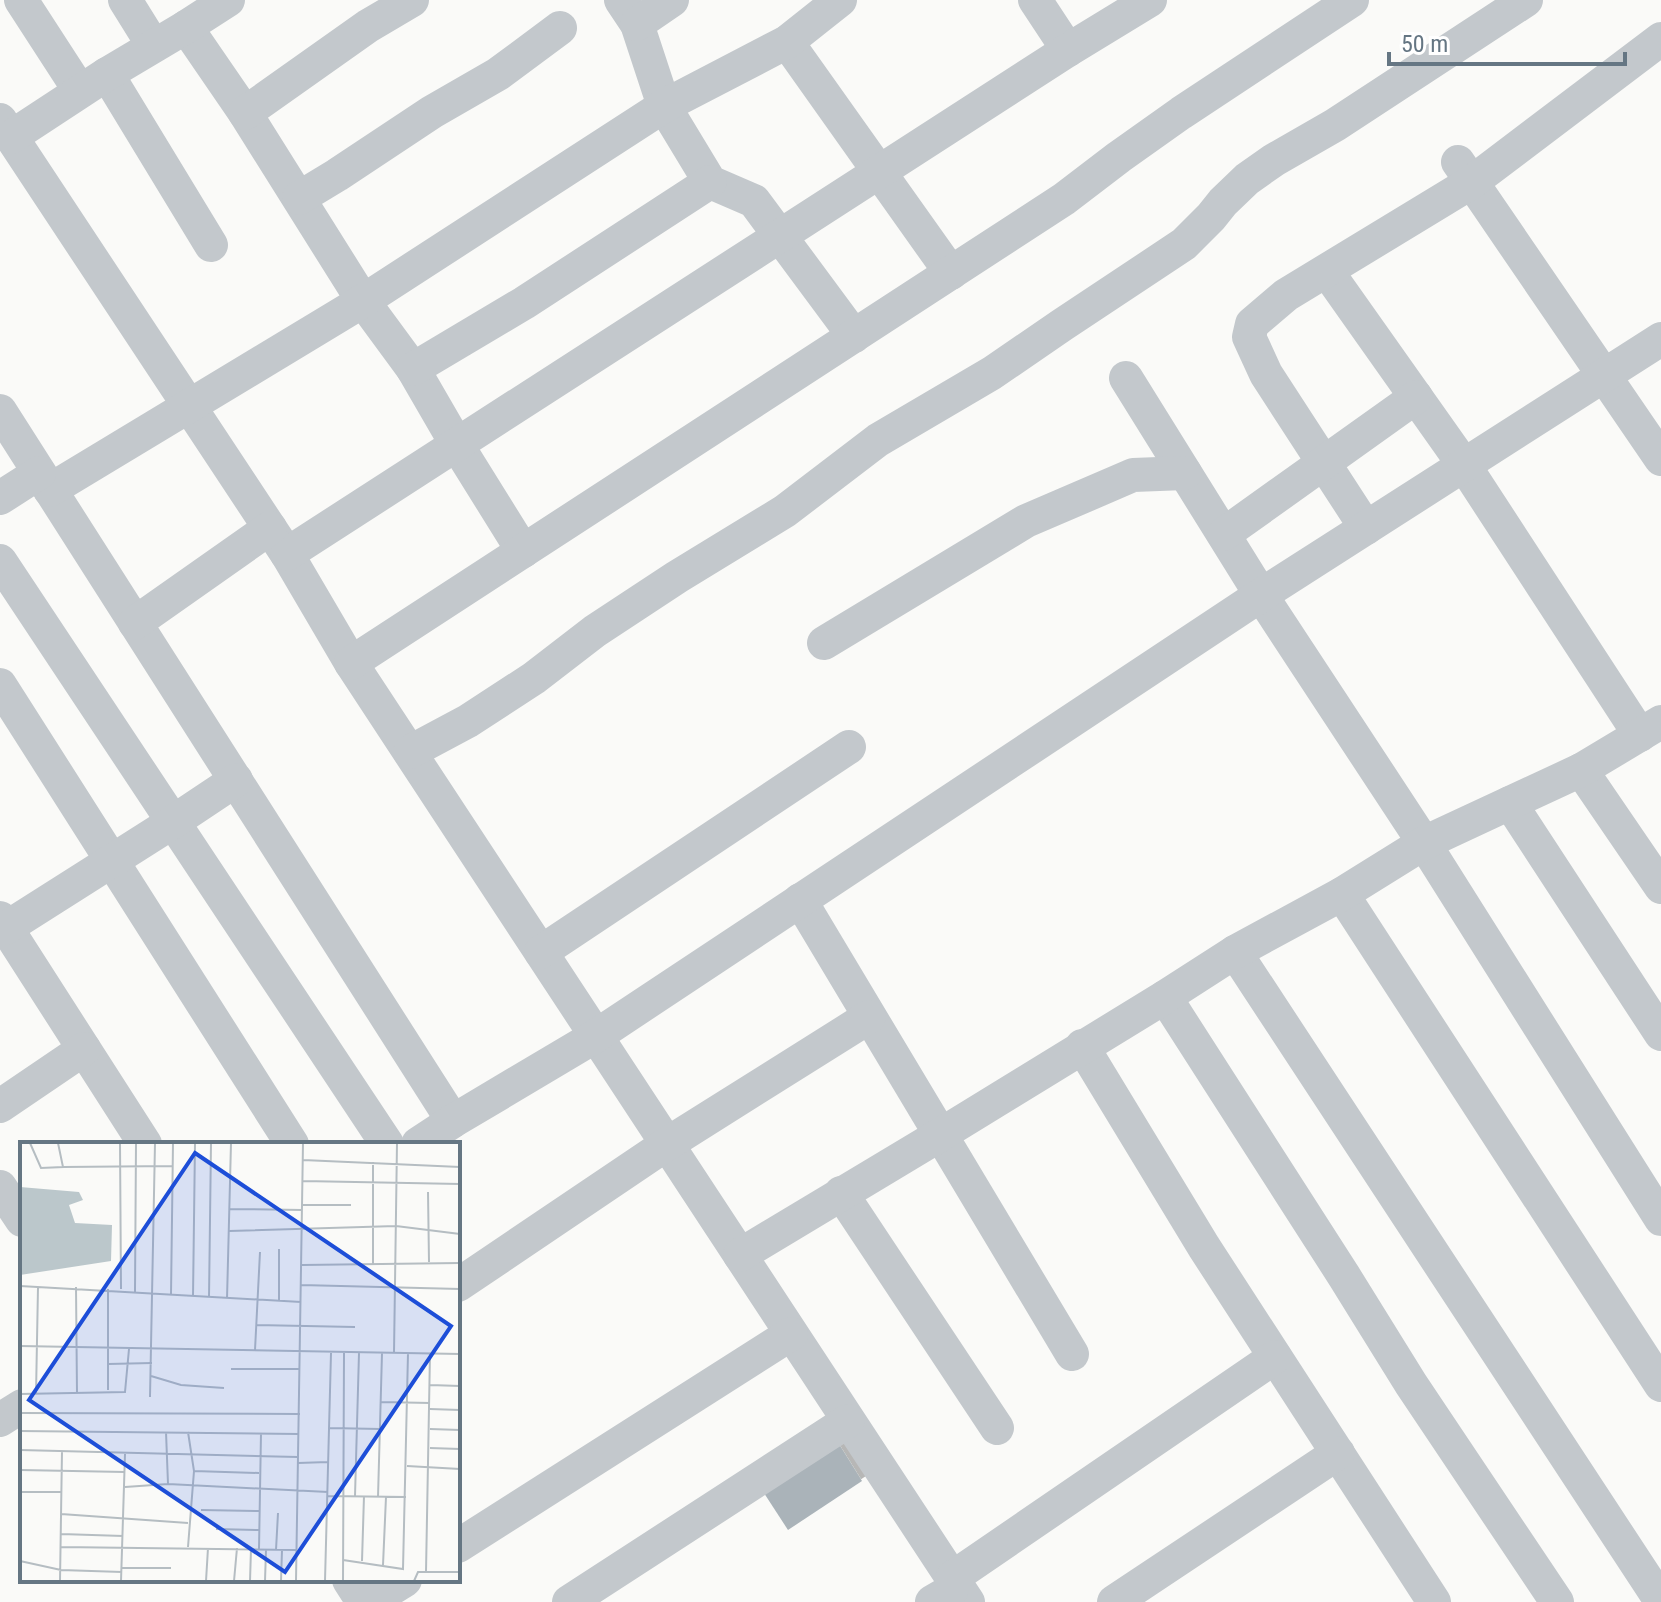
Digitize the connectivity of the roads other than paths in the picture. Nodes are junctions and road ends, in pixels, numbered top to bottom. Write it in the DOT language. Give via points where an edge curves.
graph roads {
  1 [pos="21,0"];
  2 [pos="125,0"];
  3 [pos="412,0"];
  4 [pos="672,0"];
  5 [pos="840,0"];
  6 [pos="1035,0"];
  7 [pos="1150,0"];
  8 [pos="1352,0"];
  9 [pos="1526,0"];
  10 [pos="222,1"];
  11 [pos="629,12"];
  12 [pos="186,27"];
  13 [pos="560,28"];
  14 [pos="787,42"];
  15 [pos="153,45"];
  16 [pos="1068,50"];
  17 [pos="1656,54"];
  18 [pos="93,83"];
  19 [pos="664,106"];
  20 [pos="245,113"];
  21 [pos="5,128"];
  22 [pos="880,171"];
  23 [pos="1465,172"];
  24 [pos="710,182"];
  25 [pos="299,198"];
  26 [pos="780,236"];
  27 [pos="211,245"];
  28 [pos="951,273"];
  29 [pos="1336,284"];
  30 [pos="363,301"];
  31 [pos="854,336"];
  32 [pos="1661,339"];
  33 [pos="413,369"];
  34 [pos="1605,375"];
  35 [pos="1126,378"];
  36 [pos="1416,397"];
  37 [pos="189,407"];
  38 [pos="0,411"];
  39 [pos="457,445"];
  40 [pos="1661,459"];
  41 [pos="1322,464"];
  42 [pos="1464,465"];
  43 [pos="1185,473"];
  44 [pos="45,482"];
  45 [pos="0,498"];
  46 [pos="1366,528"];
  47 [pos="1224,534"];
  48 [pos="278,541"];
  49 [pos="523,551"];
  50 [pos="0,561"];
  51 [pos="1261,595"];
  52 [pos="135,623"];
  53 [pos="824,643"];
  54 [pos="351,663"];
  55 [pos="0,685"];
  56 [pos="1650,729"];
  57 [pos="849,747"];
  58 [pos="410,752"];
  59 [pos="1581,770"];
  60 [pos="236,780"];
  61 [pos="1510,803"];
  62 [pos="173,822"];
  63 [pos="1424,843"];
  64 [pos="112,861"];
  65 [pos="1661,887"];
  66 [pos="1342,894"];
  67 [pos="800,900"];
  68 [pos="3,923"];
  69 [pos="541,952"];
  70 [pos="1235,952"];
  71 [pos="1165,997"];
  72 [pos="869,1017"];
  73 [pos="1661,1034"];
  74 [pos="596,1036"];
  75 [pos="1082,1046"];
  76 [pos="84,1049"];
  77 [pos="0,1106"];
  78 [pos="453,1121"];
  79 [pos="940,1135"];
  80 [pos="144,1142"];
  81 [pos="291,1142"];
  82 [pos="386,1142"];
  83 [pos="421,1142"];
  84 [pos="667,1144"];
  85 [pos="0,1187"];
  86 [pos="841,1193"];
  87 [pos="20,1217"];
  88 [pos="1661,1219"];
  89 [pos="740,1255"];
  90 [pos="460,1284"];
  91 [pos="791,1334"];
  92 [pos="1072,1354"];
  93 [pos="1275,1357"];
  94 [pos="1661,1385"];
  95 [pos="848,1421"];
  96 [pos="997,1428"];
  97 [pos="1338,1453"];
  98 [pos="460,1545"];
  99 [pos="350,1582"];
  100 [pos="402,1582"];
  101 [pos="950,1594"];
  102 [pos="1661,1601"];
  103 [pos="363,1602"];
  104 [pos="370,1602"];
  105 [pos="569,1602"];
  106 [pos="1114,1602"];
  107 [pos="1434,1602"];
  108 [pos="1557,1602"];
  1 -- 18 [label="street"];
  2 -- 15 [label="street"];
  3 -- 20 [label="street"];
  4 -- 11 [label="street"];
  5 -- 14 [label="street"];
  6 -- 16 [label="street"];
  7 -- 16 [label="street"];
  8 -- 28 [label="street"];
  9 -- 58 [label="street" via="1247,179 1184,244 992,373 878,440 785,511 595,631 534,678"];
  10 -- 12 [label="street"];
  11 -- 19 [label="street"];
  12 -- 15 [label="street"];
  12 -- 20 [label="street"];
  13 -- 25 [label="street" via="498,74"];
  14 -- 19 [label="street"];
  14 -- 22 [label="street"];
  15 -- 18 [label="street"];
  16 -- 22 [label="street"];
  17 -- 23 [label="street"];
  18 -- 21 [label="street"];
  18 -- 27 [label="street"];
  19 -- 24 [label="street"];
  19 -- 30 [label="street"];
  20 -- 25 [label="street"];
  21 -- 37 [label="street"];
  22 -- 26 [label="street"];
  22 -- 28 [label="street"];
  23 -- 34 [label="street"];
  23 -- 41 [label="street" via="1252,324 1249,337 1266,374"];
  24 -- 26 [label="street" via="754,201"];
  24 -- 33 [label="street"];
  25 -- 30 [label="street"];
  26 -- 31 [label="street"];
  26 -- 39 [label="street"];
  28 -- 31 [label="street"];
  29 -- 36 [label="street"];
  30 -- 33 [label="street"];
  30 -- 37 [label="street"];
  31 -- 49 [label="street"];
  32 -- 34 [label="street"];
  33 -- 39 [label="street"];
  34 -- 40 [label="street"];
  34 -- 42 [label="street"];
  35 -- 43 [label="street"];
  36 -- 41 [label="street"];
  36 -- 42 [label="street"];
  37 -- 44 [label="street"];
  37 -- 48 [label="street"];
  38 -- 44 [label="street"];
  39 -- 48 [label="street"];
  39 -- 49 [label="street"];
  41 -- 46 [label="street"];
  41 -- 47 [label="street"];
  42 -- 46 [label="street"];
  42 -- 56 [label="street"];
  43 -- 47 [label="street"];
  43 -- 53 [label="street" via="1133,475 1026,521"];
  44 -- 45 [label="street"];
  44 -- 52 [label="street"];
  46 -- 51 [label="street"];
  47 -- 51 [label="street"];
  48 -- 52 [label="street"];
  48 -- 54 [label="street"];
  49 -- 54 [label="street"];
  50 -- 62 [label="street"];
  51 -- 63 [label="street"];
  51 -- 67 [label="street"];
  52 -- 60 [label="street"];
  54 -- 58 [label="street"];
  55 -- 64 [label="street"];
  56 -- 59 [label="street"];
  57 -- 69 [label="street"];
  58 -- 69 [label="street"];
  59 -- 61 [label="street"];
  59 -- 65 [label="street"];
  60 -- 62 [label="street"];
  60 -- 78 [label="street"];
  61 -- 63 [label="street"];
  61 -- 73 [label="street"];
  62 -- 64 [label="street"];
  62 -- 82 [label="street"];
  63 -- 66 [label="street"];
  63 -- 88 [label="street"];
  64 -- 68 [label="street"];
  64 -- 81 [label="street"];
  66 -- 70 [label="street"];
  66 -- 94 [label="street"];
  67 -- 72 [label="street"];
  67 -- 74 [label="street"];
  68 -- 76 [label="street"];
  69 -- 74 [label="street"];
  70 -- 71 [label="street"];
  70 -- 102 [label="street"];
  71 -- 75 [label="street"];
  71 -- 108 [label="street"];
  72 -- 79 [label="street"];
  72 -- 84 [label="street"];
  74 -- 78 [label="street"];
  74 -- 84 [label="street"];
  75 -- 79 [label="street"];
  75 -- 93 [label="street"];
  76 -- 77 [label="street"];
  76 -- 80 [label="street"];
  78 -- 83 [label="street"];
  79 -- 86 [label="street"];
  79 -- 92 [label="street"];
  84 -- 89 [label="street"];
  84 -- 90 [label="street"];
  85 -- 87 [label="street"];
  86 -- 89 [label="street"];
  86 -- 96 [label="street"];
  89 -- 91 [label="street"];
  91 -- 95 [label="street"];
  91 -- 98 [label="street"];
  93 -- 97 [label="street"];
  93 -- 101 [label="street"];
  95 -- 101 [label="street"];
  95 -- 105 [label="street"];
  97 -- 106 [label="street"];
  97 -- 107 [label="street"];
  99 -- 103 [label="street"];
  100 -- 104 [label="street"];
}
